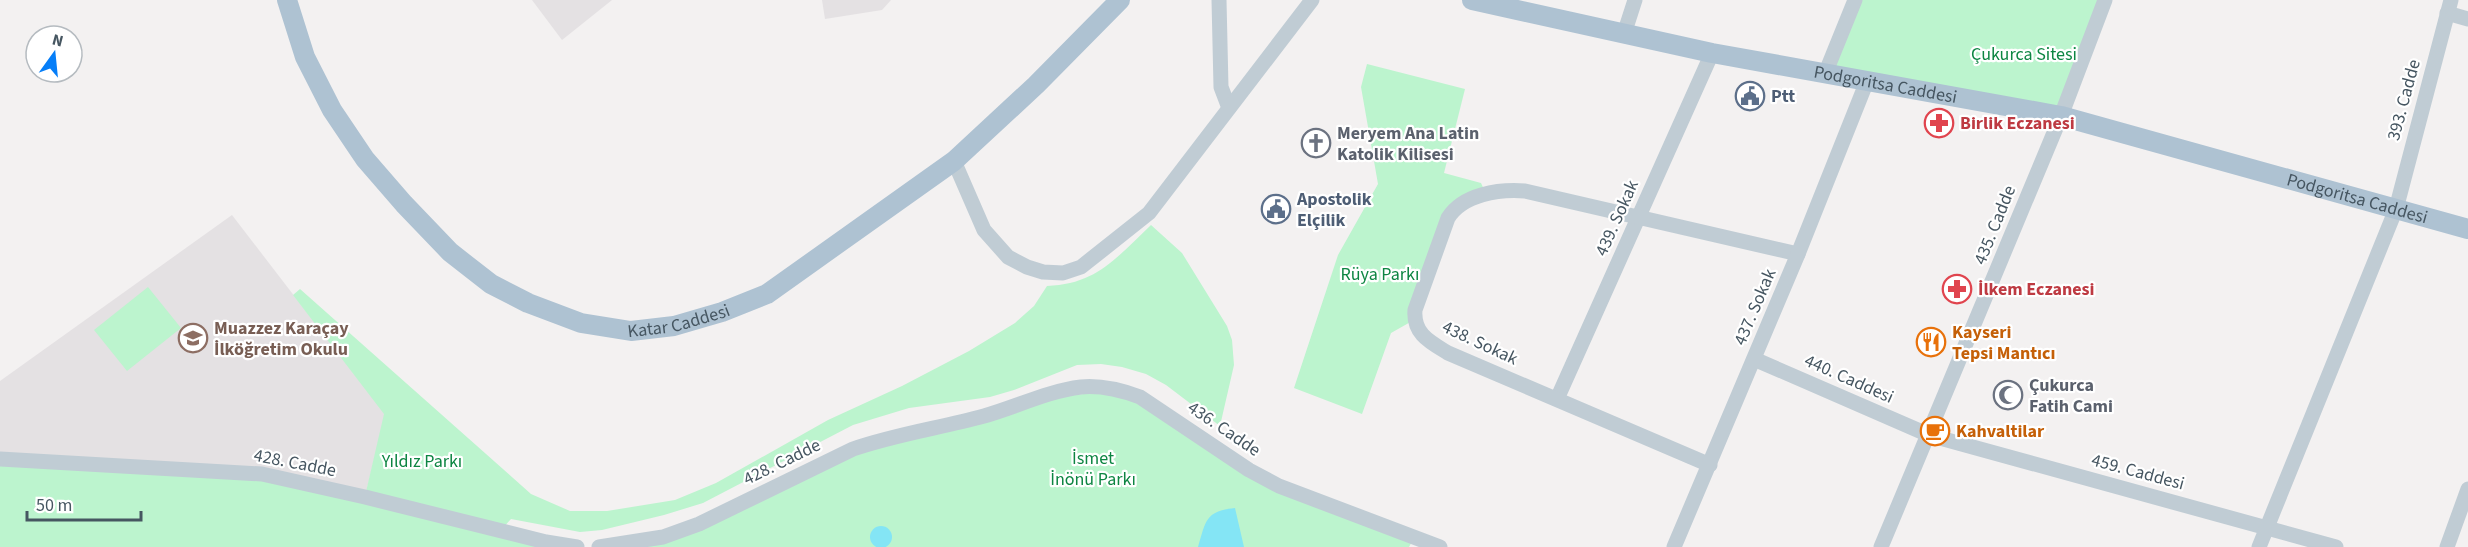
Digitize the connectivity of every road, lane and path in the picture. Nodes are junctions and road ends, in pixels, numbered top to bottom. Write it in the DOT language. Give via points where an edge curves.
graph roads {
  1 [pos="287,0"];
  2 [pos="1120,0"];
  3 [pos="1219,0"];
  4 [pos="1312,0"];
  5 [pos="1472,0"];
  6 [pos="1635,0"];
  7 [pos="1855,0"];
  8 [pos="2104,0"];
  9 [pos="2449,6"];
  10 [pos="2468,19"];
  11 [pos="1624,34"];
  12 [pos="1713,53"];
  13 [pos="1825,74"];
  14 [pos="1867,81"];
  15 [pos="1229,108"];
  16 [pos="2061,116"];
  17 [pos="954,161"];
  18 [pos="2396,210"];
  19 [pos="1639,217"];
  20 [pos="2468,229"];
  21 [pos="1798,254"];
  22 [pos="1754,359"];
  23 [pos="1557,399"];
  24 [pos="984,416"];
  25 [pos="1929,435"];
  26 [pos="0,459"];
  27 [pos="1710,465"];
  28 [pos="2468,489"];
  29 [pos="2267,527"];
  30 [pos="578,547"];
  31 [pos="599,547"];
  32 [pos="1440,547"];
  33 [pos="1674,547"];
  34 [pos="1881,547"];
  35 [pos="2259,547"];
  36 [pos="2336,547"];
  37 [pos="2447,547"];
  1 -- 17 [label="main road, Katar Caddesi" via="305,57 332,110 365,159 404,204 450,252 492,284 580,323 631,331 674,326 767,294"];
  2 -- 17 [label="main road, Katar Caddesi"];
  3 -- 15 [label="street" via="1221,87"];
  4 -- 15 [label="street"];
  5 -- 11 [label="main road, Podgoritsa Caddesi"];
  6 -- 11 [label="street"];
  7 -- 13 [label="street"];
  8 -- 16 [label="street, 435. Cadde"];
  9 -- 10 [label="street"];
  9 -- 18 [label="street, 393. Cadde"];
  11 -- 12 [label="main road, Podgoritsa Caddesi"];
  12 -- 13 [label="main road, Podgoritsa Caddesi"];
  12 -- 19 [label="street, 439. Sokak"];
  13 -- 14 [label="main road, Podgoritsa Caddesi"];
  14 -- 16 [label="main road, Podgoritsa Caddesi"];
  14 -- 21 [label="street, 437. Sokak"];
  15 -- 17 [label="street" via="1149,213 1081,267 1063,273 1043,272 1008,257 984,230"];
  16 -- 18 [label="main road, Podgoritsa Caddesi"];
  16 -- 25 [label="street, 435. Cadde"];
  18 -- 20 [label="main road, Podgoritsa Caddesi"];
  18 -- 29 [label="street, 393. Cadde"];
  19 -- 21 [label="street, 438. Sokak"];
  19 -- 23 [label="street, 439. Sokak"];
  19 -- 23 [label="street, 438. Sokak" via="1509,190 1486,194 1464,204 1448,218 1415,310 1416,327 1430,343"];
  21 -- 22 [label="street, 437. Sokak"];
  22 -- 25 [label="street, 440. Caddesi"];
  22 -- 27 [label="street, 437. Sokak"];
  23 -- 27 [label="street, 438. Sokak"];
  24 -- 31 [label="street, 428. Cadde" via="853,449 699,524 663,537"];
  24 -- 32 [label="street, 436. Cadde" via="1065,390 1122,390 1140,397 1279,486"];
  25 -- 29 [label="street, 459. Caddesi"];
  25 -- 34 [label="street, 435. Cadde"];
  26 -- 30 [label="street, 428. Cadde" via="262,474"];
  27 -- 33 [label="street, 437. Sokak"];
  28 -- 37 [label="street"];
  29 -- 35 [label="street, 393. Cadde"];
  29 -- 36 [label="street, 459. Caddesi"];
}
